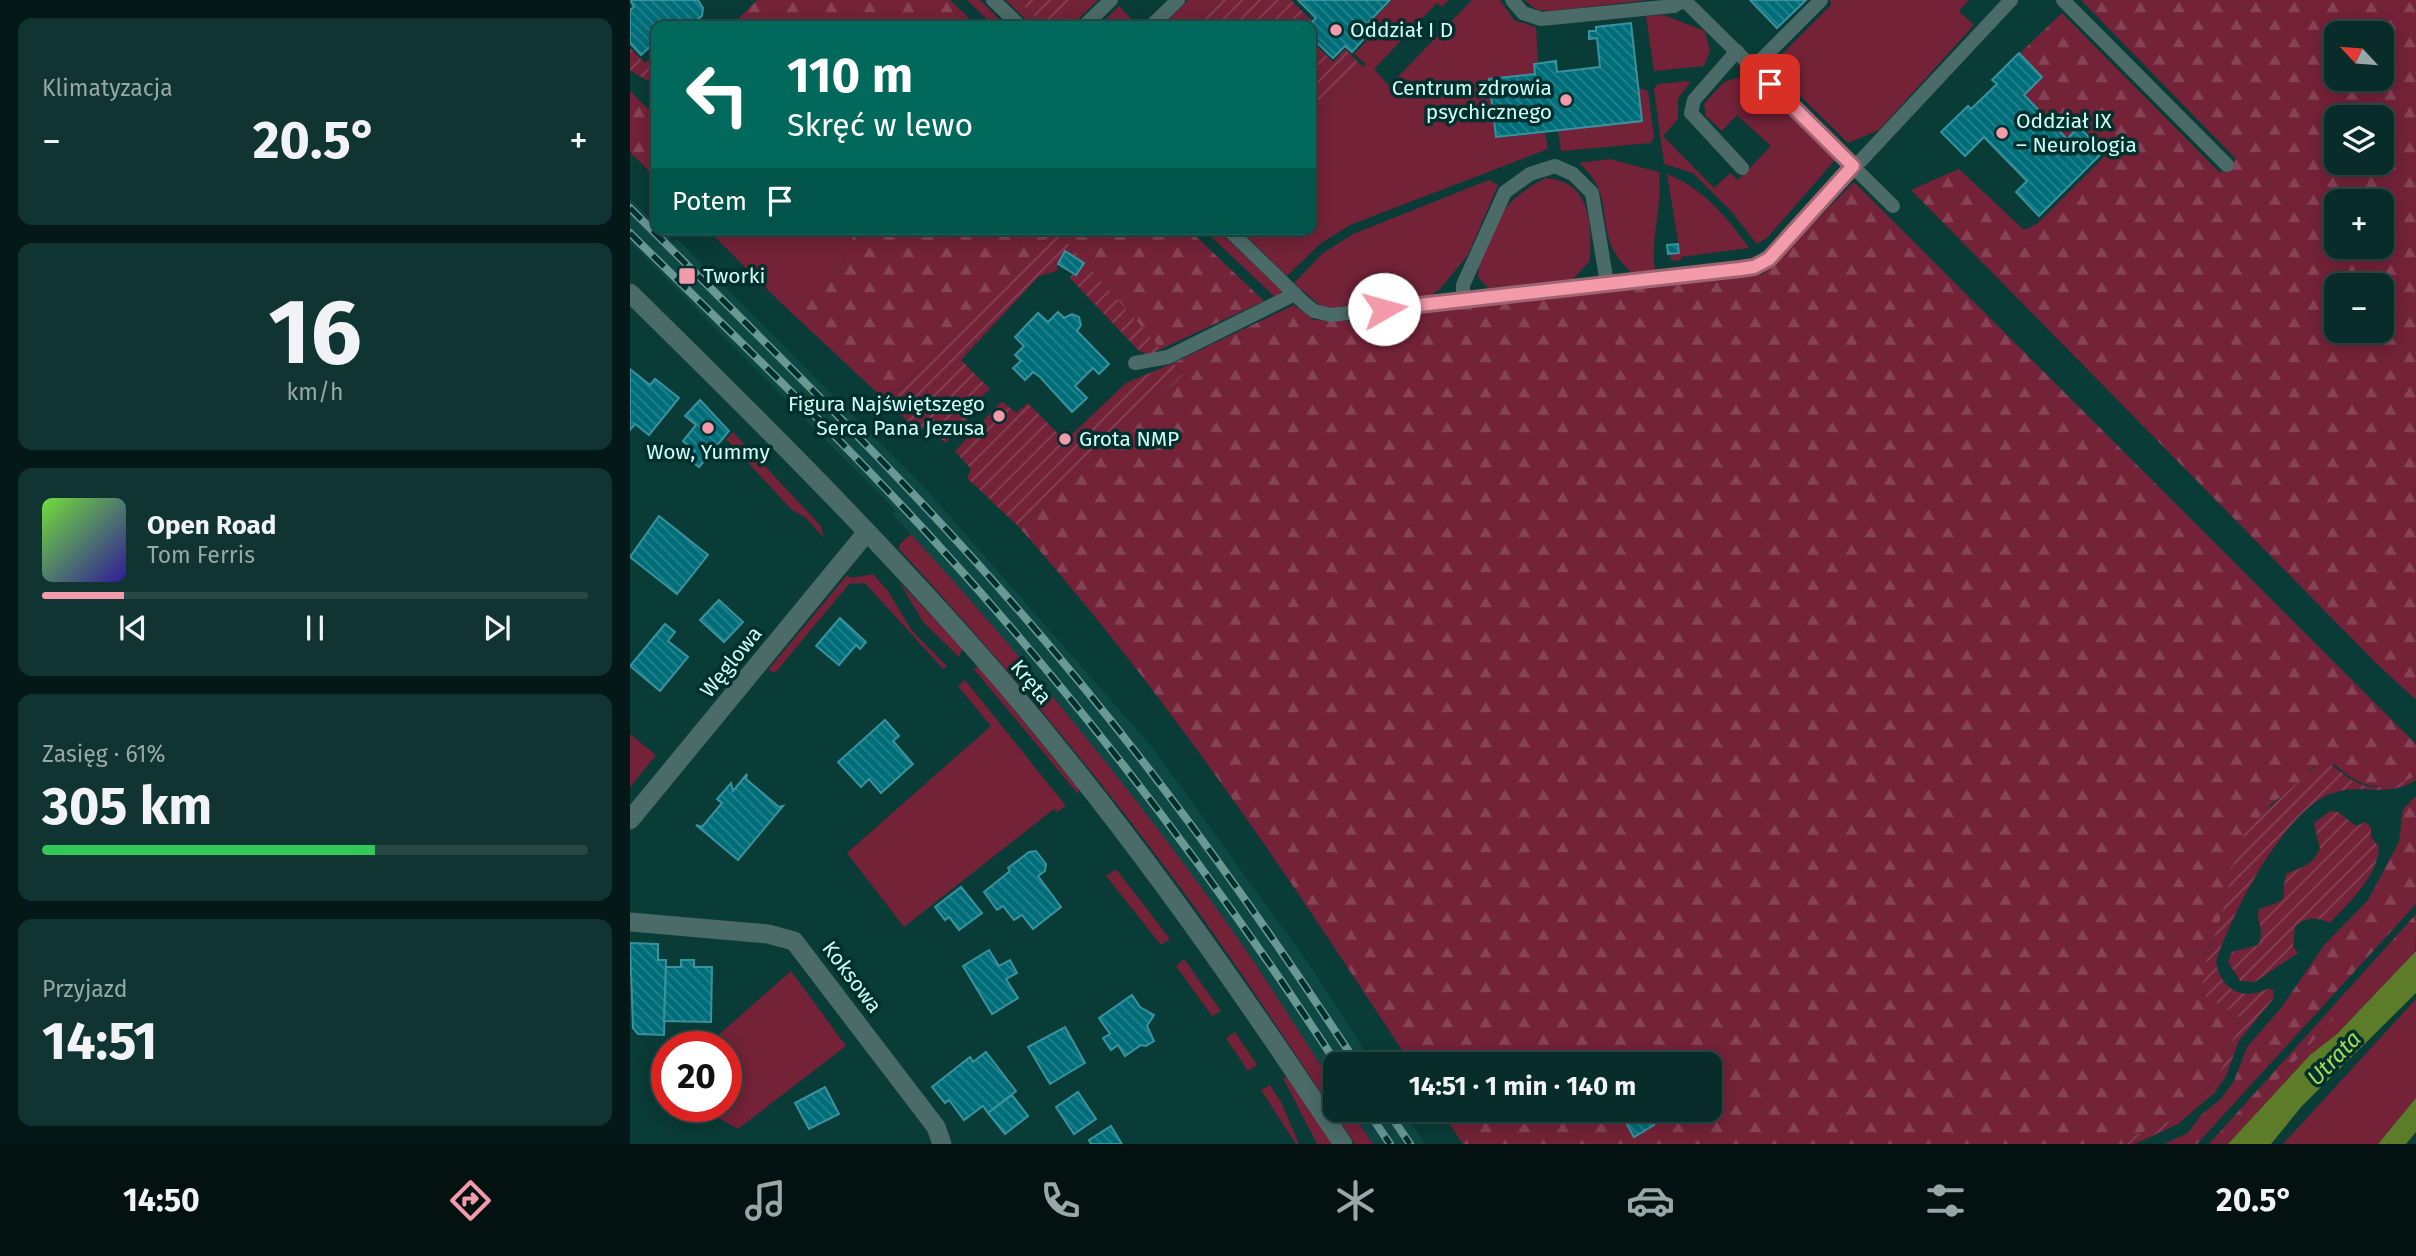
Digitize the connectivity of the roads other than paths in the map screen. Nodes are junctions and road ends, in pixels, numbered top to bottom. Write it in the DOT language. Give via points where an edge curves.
graph roads {
  1 [pos="993,0"];
  2 [pos="1111,0"];
  3 [pos="1178,0"];
  4 [pos="1511,0"];
  5 [pos="1684,0"];
  6 [pos="1821,0"];
  7 [pos="2011,0"];
  8 [pos="2063,0"];
  9 [pos="1015,21"];
  10 [pos="1089,21"];
  11 [pos="1157,21"];
  12 [pos="1737,51"];
  13 [pos="1753,68"];
  14 [pos="2227,165"];
  15 [pos="1853,166"];
  16 [pos="1742,168"];
  17 [pos="1893,206"];
  18 [pos="1234,235"];
  19 [pos="1607,284"];
  20 [pos="630,293"];
  21 [pos="1295,295"];
  22 [pos="1463,300"];
  23 [pos="1135,363"];
  24 [pos="867,532"];
  25 [pos="630,820"];
  26 [pos="630,922"];
  27 [pos="942,1144"];
  28 [pos="1343,1144"];
  1 -- 9 [label="lane"];
  2 -- 10 [label="lane"];
  3 -- 11 [label="lane"];
  4 -- 5 [label="lane" via="1523,13 1541,19 1674,6"];
  5 -- 12 [label="lane"];
  6 -- 13 [label="lane"];
  7 -- 15 [label="lane"];
  8 -- 14 [label="lane"];
  12 -- 13 [label="lane"];
  12 -- 16 [label="lane" via="1694,100 1691,113"];
  13 -- 15 [label="lane"];
  15 -- 17 [label="lane"];
  15 -- 19 [label="lane" via="1762,264"];
  18 -- 21 [label="lane"];
  19 -- 22 [label="lane"];
  19 -- 22 [label="lane" via="1592,193 1573,174 1555,166 1530,174 1505,192 1463,285"];
  20 -- 24 [label="street, Kręta"];
  21 -- 22 [label="lane" via="1314,311 1331,315"];
  21 -- 23 [label="lane" via="1168,357"];
  24 -- 25 [label="street, Węglowa"];
  24 -- 28 [label="street, Kręta" via="981,656 1087,785 1180,905"];
  26 -- 27 [label="street, Koksowa" via="768,934 794,941 936,1127"];
}
